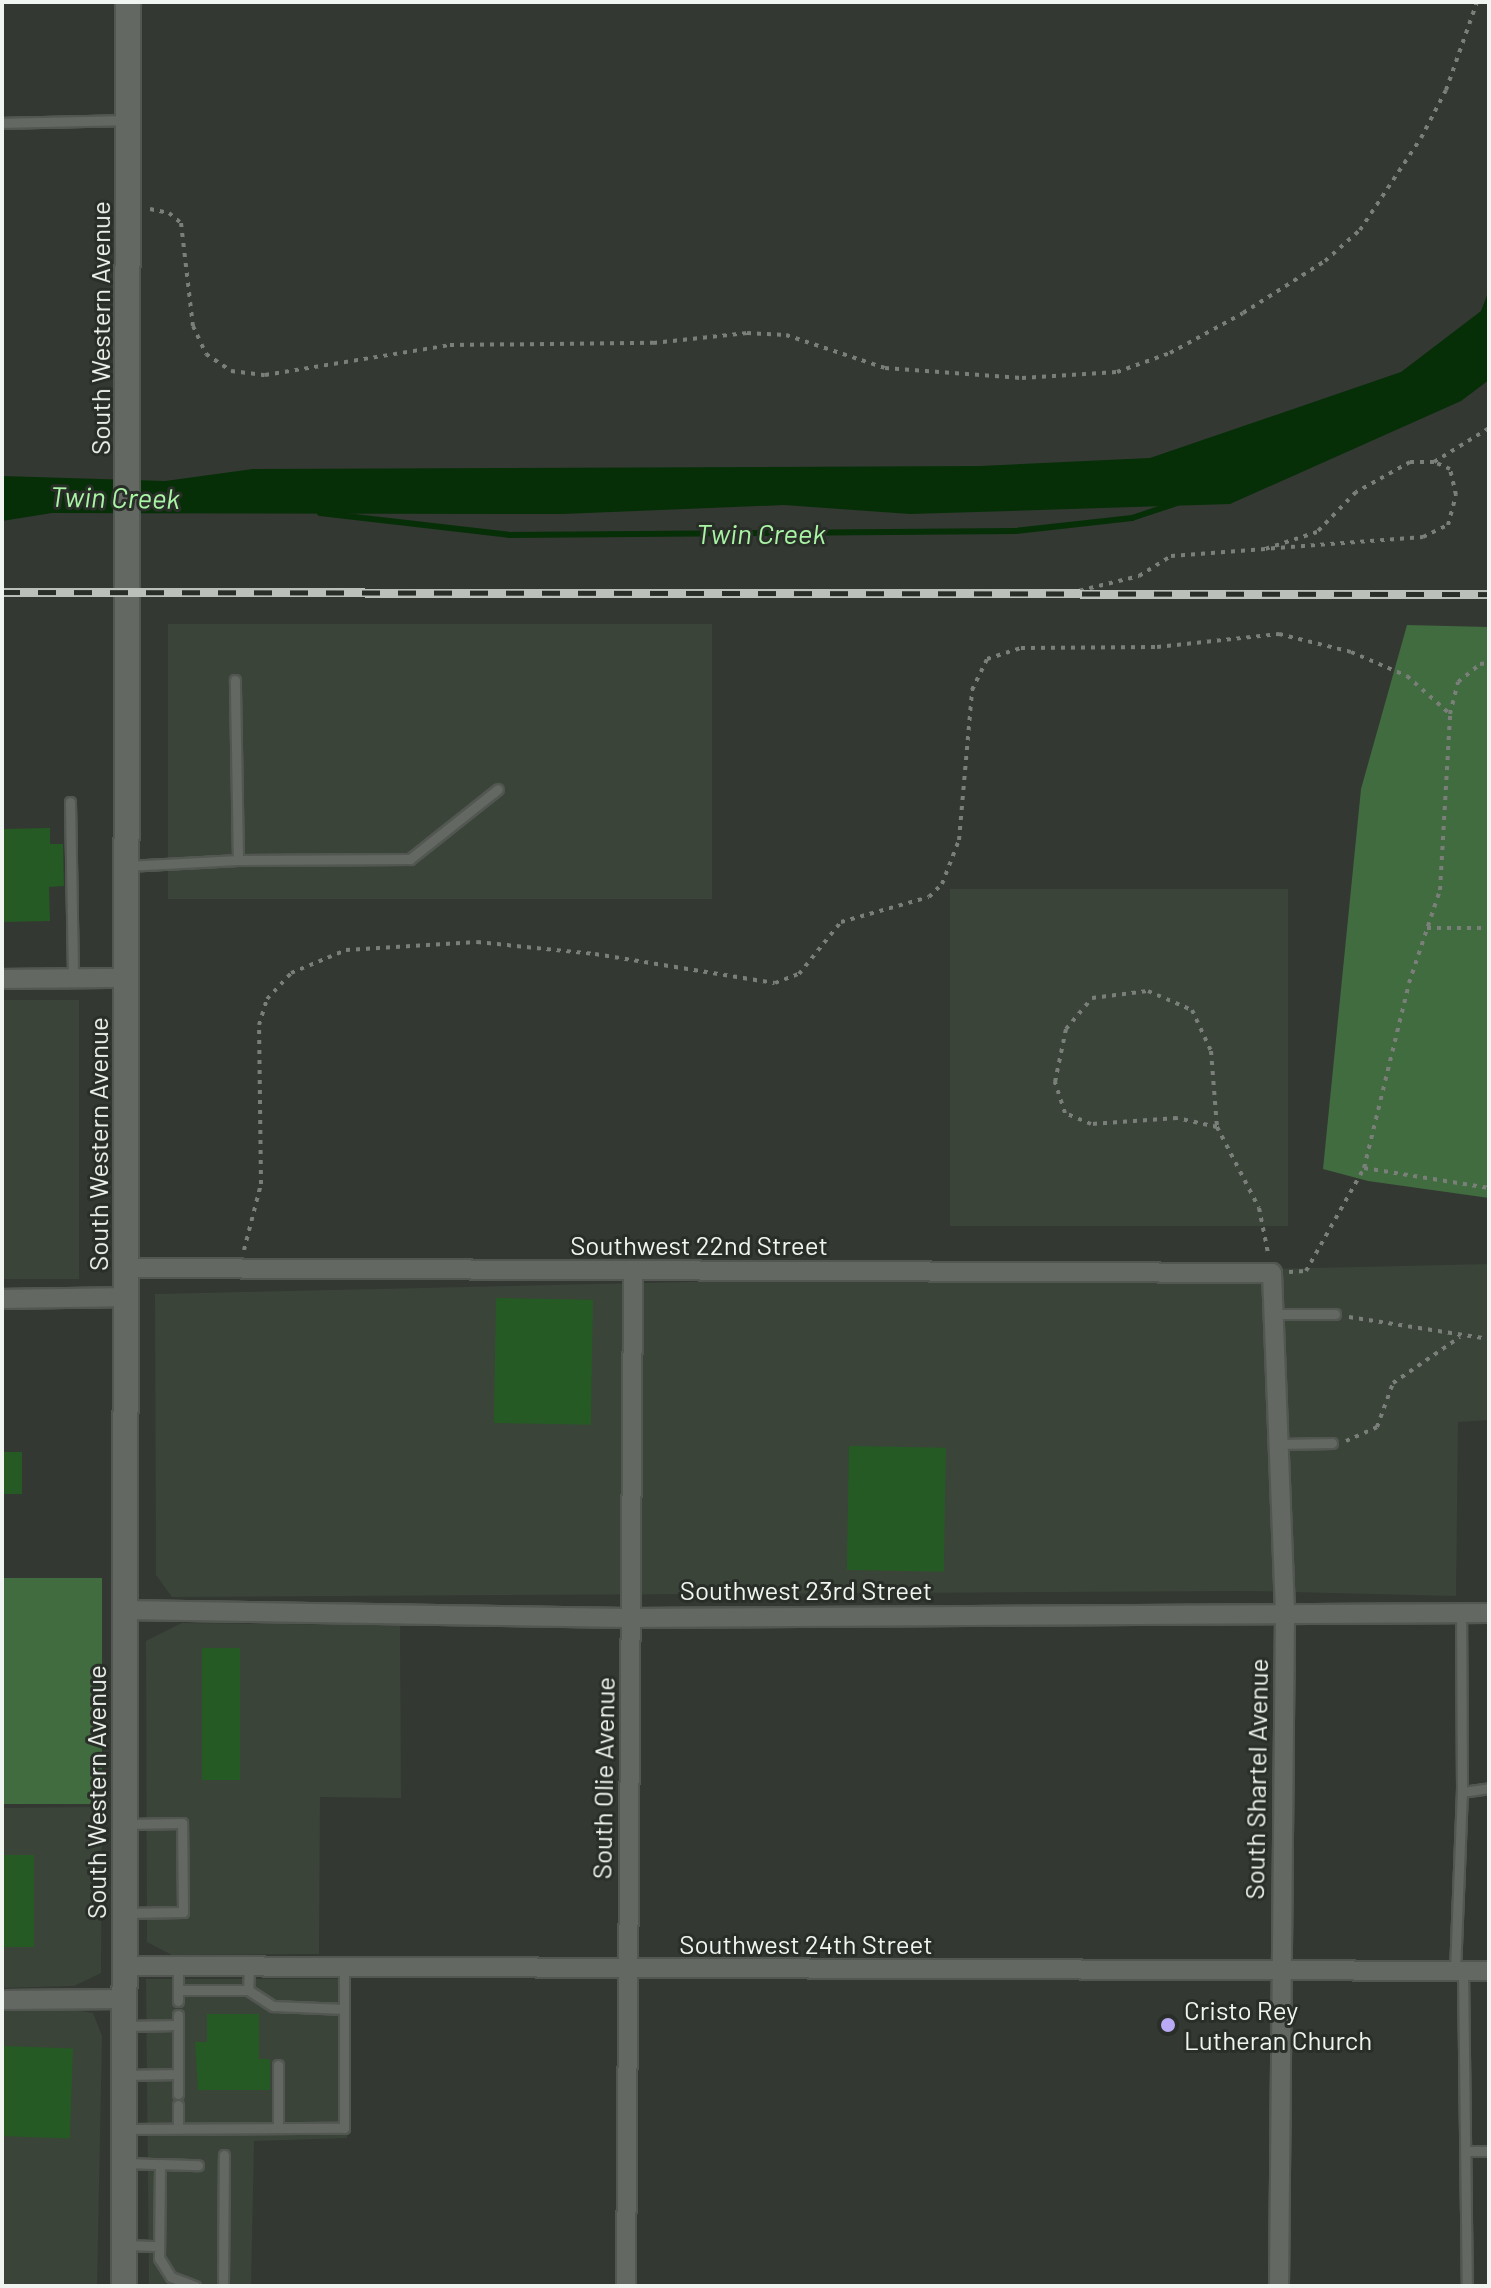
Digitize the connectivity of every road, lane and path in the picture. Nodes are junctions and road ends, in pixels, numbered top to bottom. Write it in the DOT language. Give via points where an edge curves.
graph roads {
  1 [pos="128,2"];
  2 [pos="1477,2"];
  3 [pos="128,120"];
  4 [pos="2,123"];
  5 [pos="128,208"];
  6 [pos="1489,428"];
  7 [pos="1434,462"];
  8 [pos="1265,549"];
  9 [pos="1070,593"];
  10 [pos="1489,663"];
  11 [pos="235,680"];
  12 [pos="1450,714"];
  13 [pos="498,789"];
  14 [pos="70,802"];
  15 [pos="238,860"];
  16 [pos="127,866"];
  17 [pos="1427,928"];
  18 [pos="1489,928"];
  19 [pos="127,978"];
  20 [pos="2,979"];
  21 [pos="73,979"];
  22 [pos="1217,1127"];
  23 [pos="1364,1168"];
  24 [pos="1489,1188"];
  25 [pos="126,1268"];
  26 [pos="237,1269"];
  27 [pos="633,1271"];
  28 [pos="1272,1273"];
  29 [pos="126,1297"];
  30 [pos="2,1299"];
  31 [pos="1274,1314"];
  32 [pos="1335,1314"];
  33 [pos="1460,1337"];
  34 [pos="1489,1339"];
  35 [pos="1332,1443"];
  36 [pos="1279,1444"];
  37 [pos="124,1610"];
  38 [pos="1285,1613"];
  39 [pos="1461,1613"];
  40 [pos="1489,1613"];
  41 [pos="631,1618"];
  42 [pos="1489,1788"];
  43 [pos="1462,1792"];
  44 [pos="124,1824"];
  45 [pos="124,1913"];
  46 [pos="124,1966"];
  47 [pos="178,1966"];
  48 [pos="249,1967"];
  49 [pos="344,1968"];
  50 [pos="627,1969"];
  51 [pos="1279,1971"];
  52 [pos="1489,1971"];
  53 [pos="1459,1972"];
  54 [pos="178,1990"];
  55 [pos="248,1990"];
  56 [pos="124,1999"];
  57 [pos="2,2000"];
  58 [pos="178,2001"];
  59 [pos="344,2009"];
  60 [pos="124,2026"];
  61 [pos="278,2065"];
  62 [pos="178,2074"];
  63 [pos="124,2075"];
  64 [pos="178,2094"];
  65 [pos="178,2105"];
  66 [pos="178,2128"];
  67 [pos="278,2128"];
  68 [pos="124,2129"];
  69 [pos="1467,2151"];
  70 [pos="1489,2151"];
  71 [pos="224,2155"];
  72 [pos="125,2163"];
  73 [pos="160,2164"];
  74 [pos="198,2165"];
  75 [pos="124,2245"];
  76 [pos="159,2246"];
  77 [pos="124,2286"];
  78 [pos="195,2286"];
  79 [pos="223,2286"];
  80 [pos="626,2286"];
  81 [pos="1279,2286"];
  82 [pos="1467,2286"];
  1 -- 3 [label="main road, South Western Avenue"];
  2 -- 5 [label="path" via="1446,90 1360,230 1325,261 1243,313 1170,353 1117,372 1022,378 885,368 786,335 747,333 653,343 462,344 265,375 231,371 206,354 193,326 181,223 169,213"];
  3 -- 4 [label="lane"];
  3 -- 5 [label="main road, South Western Avenue"];
  5 -- 16 [label="main road, South Western Avenue"];
  6 -- 7 [label="path"];
  7 -- 8 [label="path" via="1410,462 1356,492 1317,532"];
  7 -- 8 [label="path" via="1450,469 1456,495 1448,525 1423,537"];
  8 -- 9 [label="path" via="1171,556 1139,576"];
  10 -- 12 [label="path" via="1458,682"];
  11 -- 15 [label="lane"];
  12 -- 17 [label="path" via="1440,890"];
  12 -- 26 [label="path" via="1407,676 1351,652 1279,634 1157,647 1021,648 987,659 972,690 959,840 942,884 929,897 841,922 799,974 775,983 595,954 477,942 346,950 291,973 267,999 259,1025 261,1184"];
  13 -- 15 [label="lane" via="410,859"];
  14 -- 21 [label="lane"];
  15 -- 16 [label="lane"];
  16 -- 19 [label="main road, South Western Avenue"];
  17 -- 18 [label="path"];
  17 -- 23 [label="path"];
  19 -- 21 [label="street"];
  19 -- 25 [label="main road, South Western Avenue"];
  20 -- 21 [label="street"];
  22 -- 22 [label="path" via="1211,1051 1192,1010 1148,991 1092,998 1066,1029 1055,1082 1065,1113 1091,1124 1177,1118"];
  22 -- 28 [label="path" via="1259,1208"];
  23 -- 24 [label="path"];
  23 -- 28 [label="path" via="1306,1271"];
  25 -- 26 [label="street, Southwest 22nd Street"];
  25 -- 29 [label="main road, South Western Avenue"];
  26 -- 27 [label="street, Southwest 22nd Street"];
  27 -- 28 [label="street, Southwest 22nd Street"];
  27 -- 41 [label="street, South Olie Avenue"];
  28 -- 31 [label="street, South Shartel Avenue"];
  29 -- 30 [label="street"];
  29 -- 37 [label="main road, South Western Avenue"];
  31 -- 32 [label="lane"];
  31 -- 36 [label="street, South Shartel Avenue"];
  32 -- 33 [label="path"];
  33 -- 34 [label="path"];
  33 -- 35 [label="path" via="1393,1383 1377,1427 1359,1439"];
  35 -- 36 [label="lane"];
  36 -- 38 [label="street, South Shartel Avenue"];
  37 -- 41 [label="street, Southwest 23rd Street"];
  37 -- 44 [label="main road, South Western Avenue"];
  38 -- 39 [label="street, Southwest 23rd Street"];
  38 -- 41 [label="street, Southwest 23rd Street"];
  38 -- 51 [label="street, South Shartel Avenue"];
  39 -- 40 [label="street, Southwest 23rd Street"];
  39 -- 43 [label="lane"];
  41 -- 50 [label="street, South Olie Avenue"];
  42 -- 43 [label="lane"];
  43 -- 53 [label="lane"];
  44 -- 45 [label="main road, South Western Avenue"];
  44 -- 45 [label="lane" via="182,1823 183,1912"];
  45 -- 46 [label="main road, South Western Avenue"];
  46 -- 47 [label="street, Southwest 24th Street"];
  46 -- 56 [label="main road, South Western Avenue"];
  47 -- 48 [label="street, Southwest 24th Street"];
  47 -- 54 [label="lane"];
  48 -- 49 [label="street, Southwest 24th Street"];
  48 -- 55 [label="lane"];
  49 -- 50 [label="street, Southwest 24th Street"];
  49 -- 59 [label="lane"];
  50 -- 51 [label="street, Southwest 24th Street"];
  50 -- 80 [label="street, South Olie Avenue"];
  51 -- 53 [label="street, Southwest 24th Street"];
  51 -- 81 [label="street, South Shartel Avenue"];
  52 -- 53 [label="street, Southwest 24th Street"];
  53 -- 69 [label="lane"];
  54 -- 55 [label="lane"];
  54 -- 58 [label="lane"];
  55 -- 59 [label="lane" via="286,2010"];
  56 -- 57 [label="street"];
  56 -- 60 [label="main road, South Western Avenue"];
  59 -- 67 [label="lane" via="344,2128"];
  60 -- 62 [label="lane" via="178,2020"];
  60 -- 63 [label="main road, South Western Avenue"];
  61 -- 67 [label="lane"];
  62 -- 63 [label="lane"];
  62 -- 64 [label="lane"];
  63 -- 68 [label="main road, South Western Avenue"];
  65 -- 66 [label="lane"];
  66 -- 67 [label="lane"];
  66 -- 68 [label="lane"];
  68 -- 72 [label="main road, South Western Avenue"];
  69 -- 70 [label="lane"];
  69 -- 82 [label="lane"];
  71 -- 79 [label="lane"];
  72 -- 73 [label="lane"];
  72 -- 75 [label="main road, South Western Avenue"];
  73 -- 74 [label="lane"];
  73 -- 76 [label="lane"];
  75 -- 76 [label="lane"];
  75 -- 77 [label="main road, South Western Avenue"];
  76 -- 78 [label="lane" via="159,2258 171,2277"];
}
